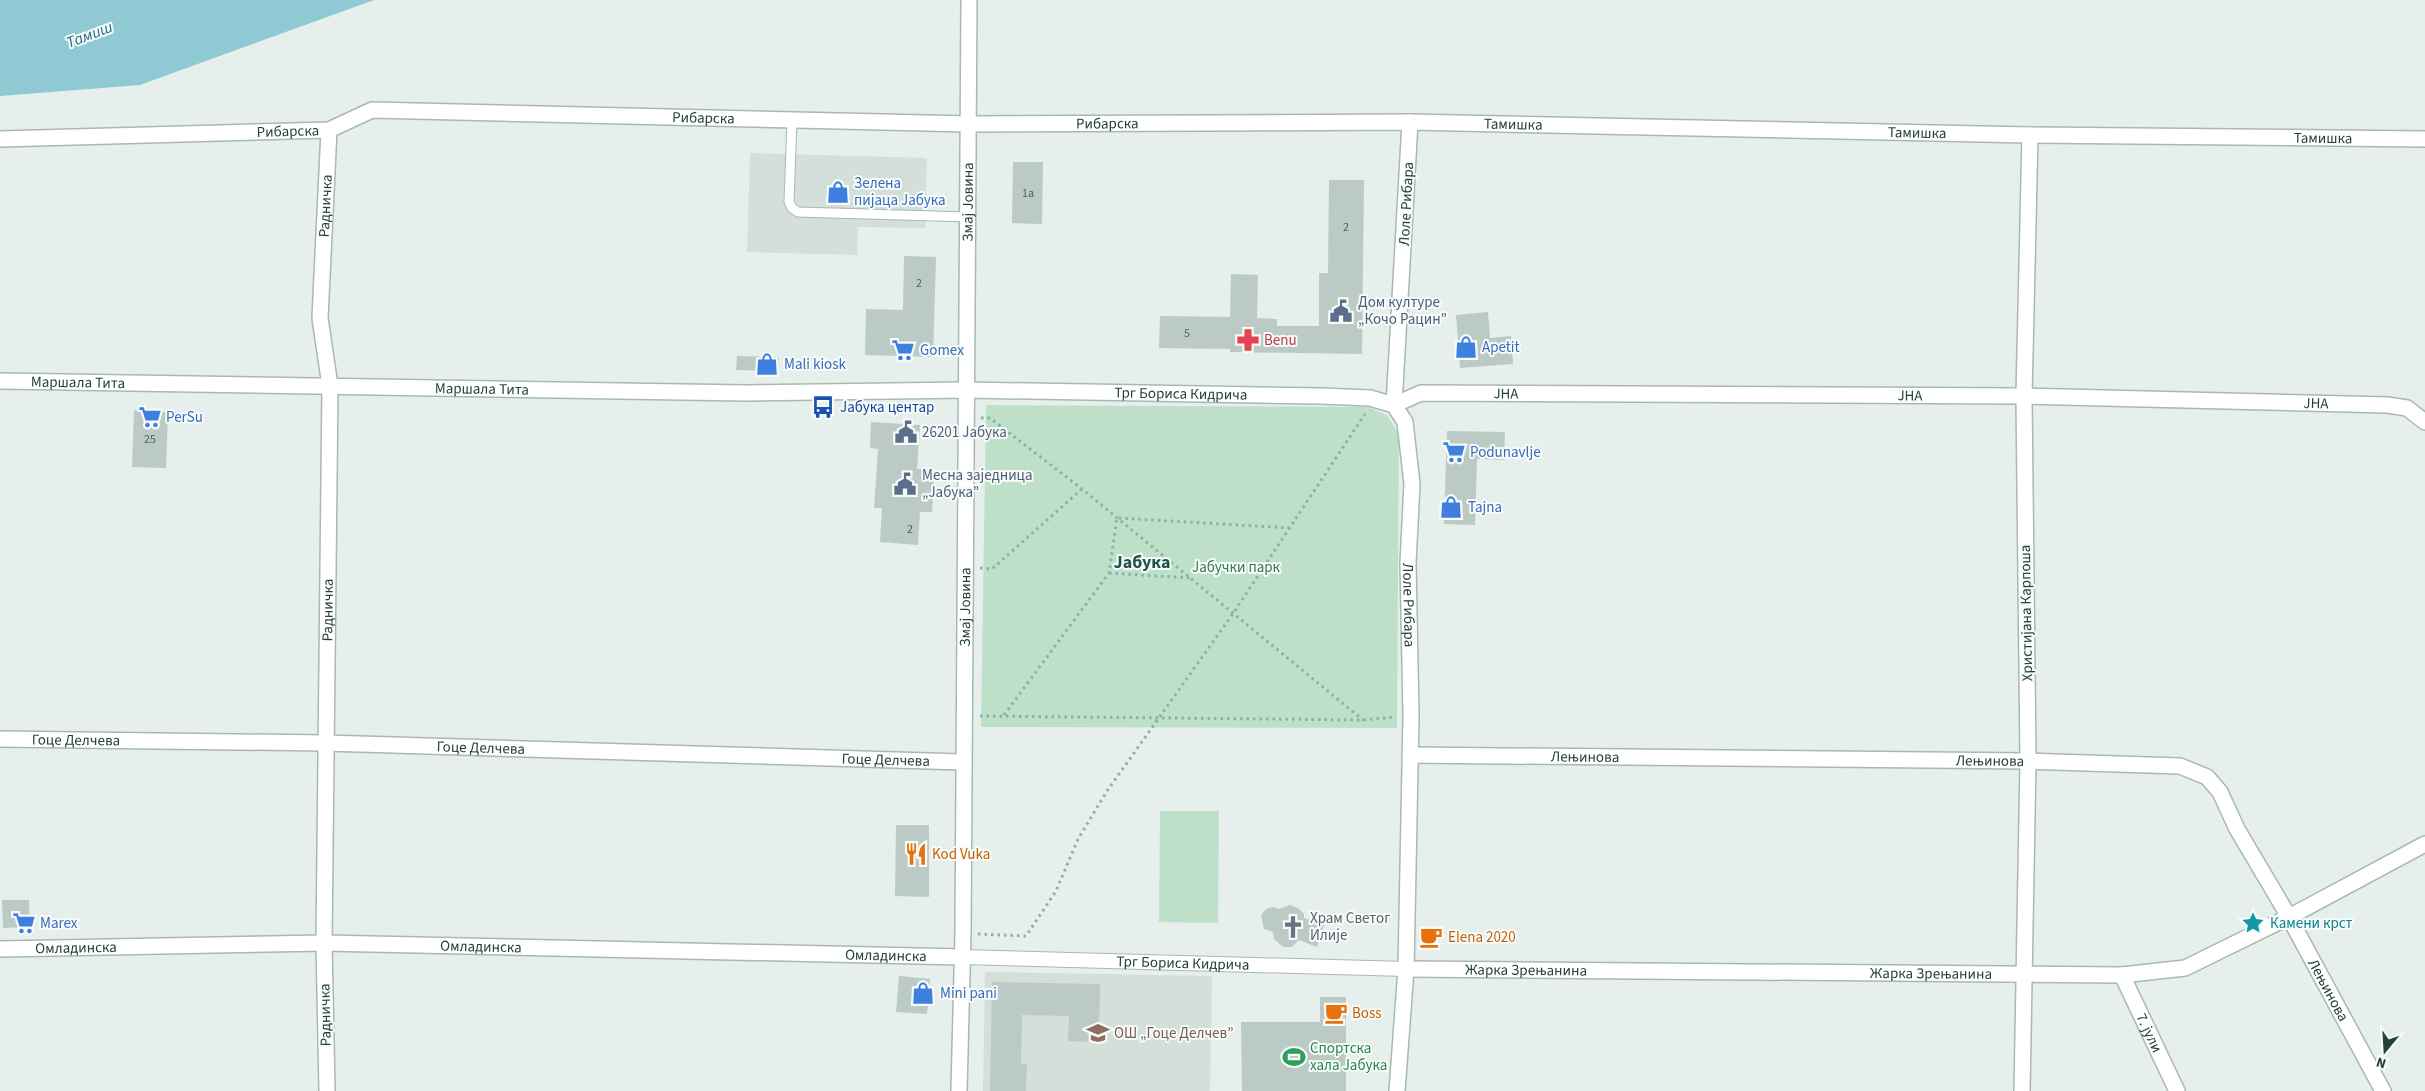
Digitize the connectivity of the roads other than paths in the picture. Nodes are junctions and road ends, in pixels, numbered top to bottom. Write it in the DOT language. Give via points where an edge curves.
graph roads {
  1 [pos="969,0"];
  2 [pos="792,120"];
  3 [pos="1410,122"];
  4 [pos="969,124"];
  5 [pos="329,130"];
  6 [pos="2030,135"];
  7 [pos="0,138"];
  8 [pos="2425,139"];
  9 [pos="968,217"];
  10 [pos="0,381"];
  11 [pos="330,386"];
  12 [pos="966,390"];
  13 [pos="2024,396"];
  14 [pos="1394,405"];
  15 [pos="2425,422"];
  16 [pos="0,739"];
  17 [pos="326,743"];
  18 [pos="1410,755"];
  19 [pos="2028,761"];
  20 [pos="962,762"];
  21 [pos="2425,844"];
  22 [pos="2289,917"];
  23 [pos="324,943"];
  24 [pos="0,948"];
  25 [pos="962,957"];
  26 [pos="1406,968"];
  27 [pos="2024,975"];
  28 [pos="2122,975"];
  29 [pos="327,1091"];
  30 [pos="959,1091"];
  31 [pos="1397,1091"];
  32 [pos="2022,1091"];
  33 [pos="2177,1091"];
  34 [pos="2383,1091"];
  1 -- 4 [label="street, Змај Јовина"];
  2 -- 4 [label="street, Рибарска"];
  2 -- 5 [label="street, Рибарска" via="372,110"];
  2 -- 9 [label="lane" via="789,202 798,212"];
  3 -- 4 [label="street, Рибарска"];
  3 -- 6 [label="street, Тамишка"];
  3 -- 14 [label="street, Лоле Рибара"];
  4 -- 9 [label="street, Змај Јовина"];
  5 -- 7 [label="street, Рибарска"];
  5 -- 11 [label="street, Радничка" via="320,318"];
  6 -- 8 [label="street, Тамишка"];
  6 -- 13 [label="street, Христијана Карпоша"];
  9 -- 12 [label="street, Змај Јовина"];
  10 -- 11 [label="street, Маршала Тита"];
  11 -- 12 [label="street, Маршала Тита" via="746,393"];
  11 -- 17 [label="street, Радничка"];
  12 -- 14 [label="street, Трг Бориса Кидрича" via="1370,398"];
  12 -- 20 [label="street, Змај Јовина"];
  13 -- 14 [label="street, ЈНА" via="1421,393"];
  13 -- 15 [label="street, ЈНА" via="2387,405 2407,408"];
  13 -- 19 [label="street, Христијана Карпоша"];
  14 -- 18 [label="street, Лоле Рибара" via="1405,422 1412,484 1408,564"];
  16 -- 17 [label="street, Гоце Делчева"];
  17 -- 20 [label="street, Гоце Делчева"];
  17 -- 23 [label="street, Радничка"];
  18 -- 19 [label="street, Лењинова"];
  18 -- 26 [label="street, Лоле Рибара"];
  19 -- 22 [label="street, Лењинова" via="2180,766 2207,777 2220,792 2237,829"];
  19 -- 27 [label="street, Христијана Карпоша"];
  20 -- 25 [label="street, Змај Јовина"];
  21 -- 22 [label="street, Жарка Зрењанина"];
  22 -- 28 [label="street, Жарка Зрењанина" via="2185,968"];
  22 -- 34 [label="street, Лењинова"];
  23 -- 24 [label="street, Омладинска"];
  23 -- 25 [label="street, Омладинска"];
  23 -- 29 [label="street, Радничка"];
  25 -- 26 [label="street, Трг Бориса Кидрича"];
  25 -- 30 [label="street, Змај Јовина"];
  26 -- 27 [label="street, Жарка Зрењанина"];
  26 -- 31 [label="street, Лоле Рибара"];
  27 -- 28 [label="street, Жарка Зрењанина"];
  27 -- 32 [label="street, Христијана Карпоша"];
  28 -- 33 [label="street, 7. јули"];
}
